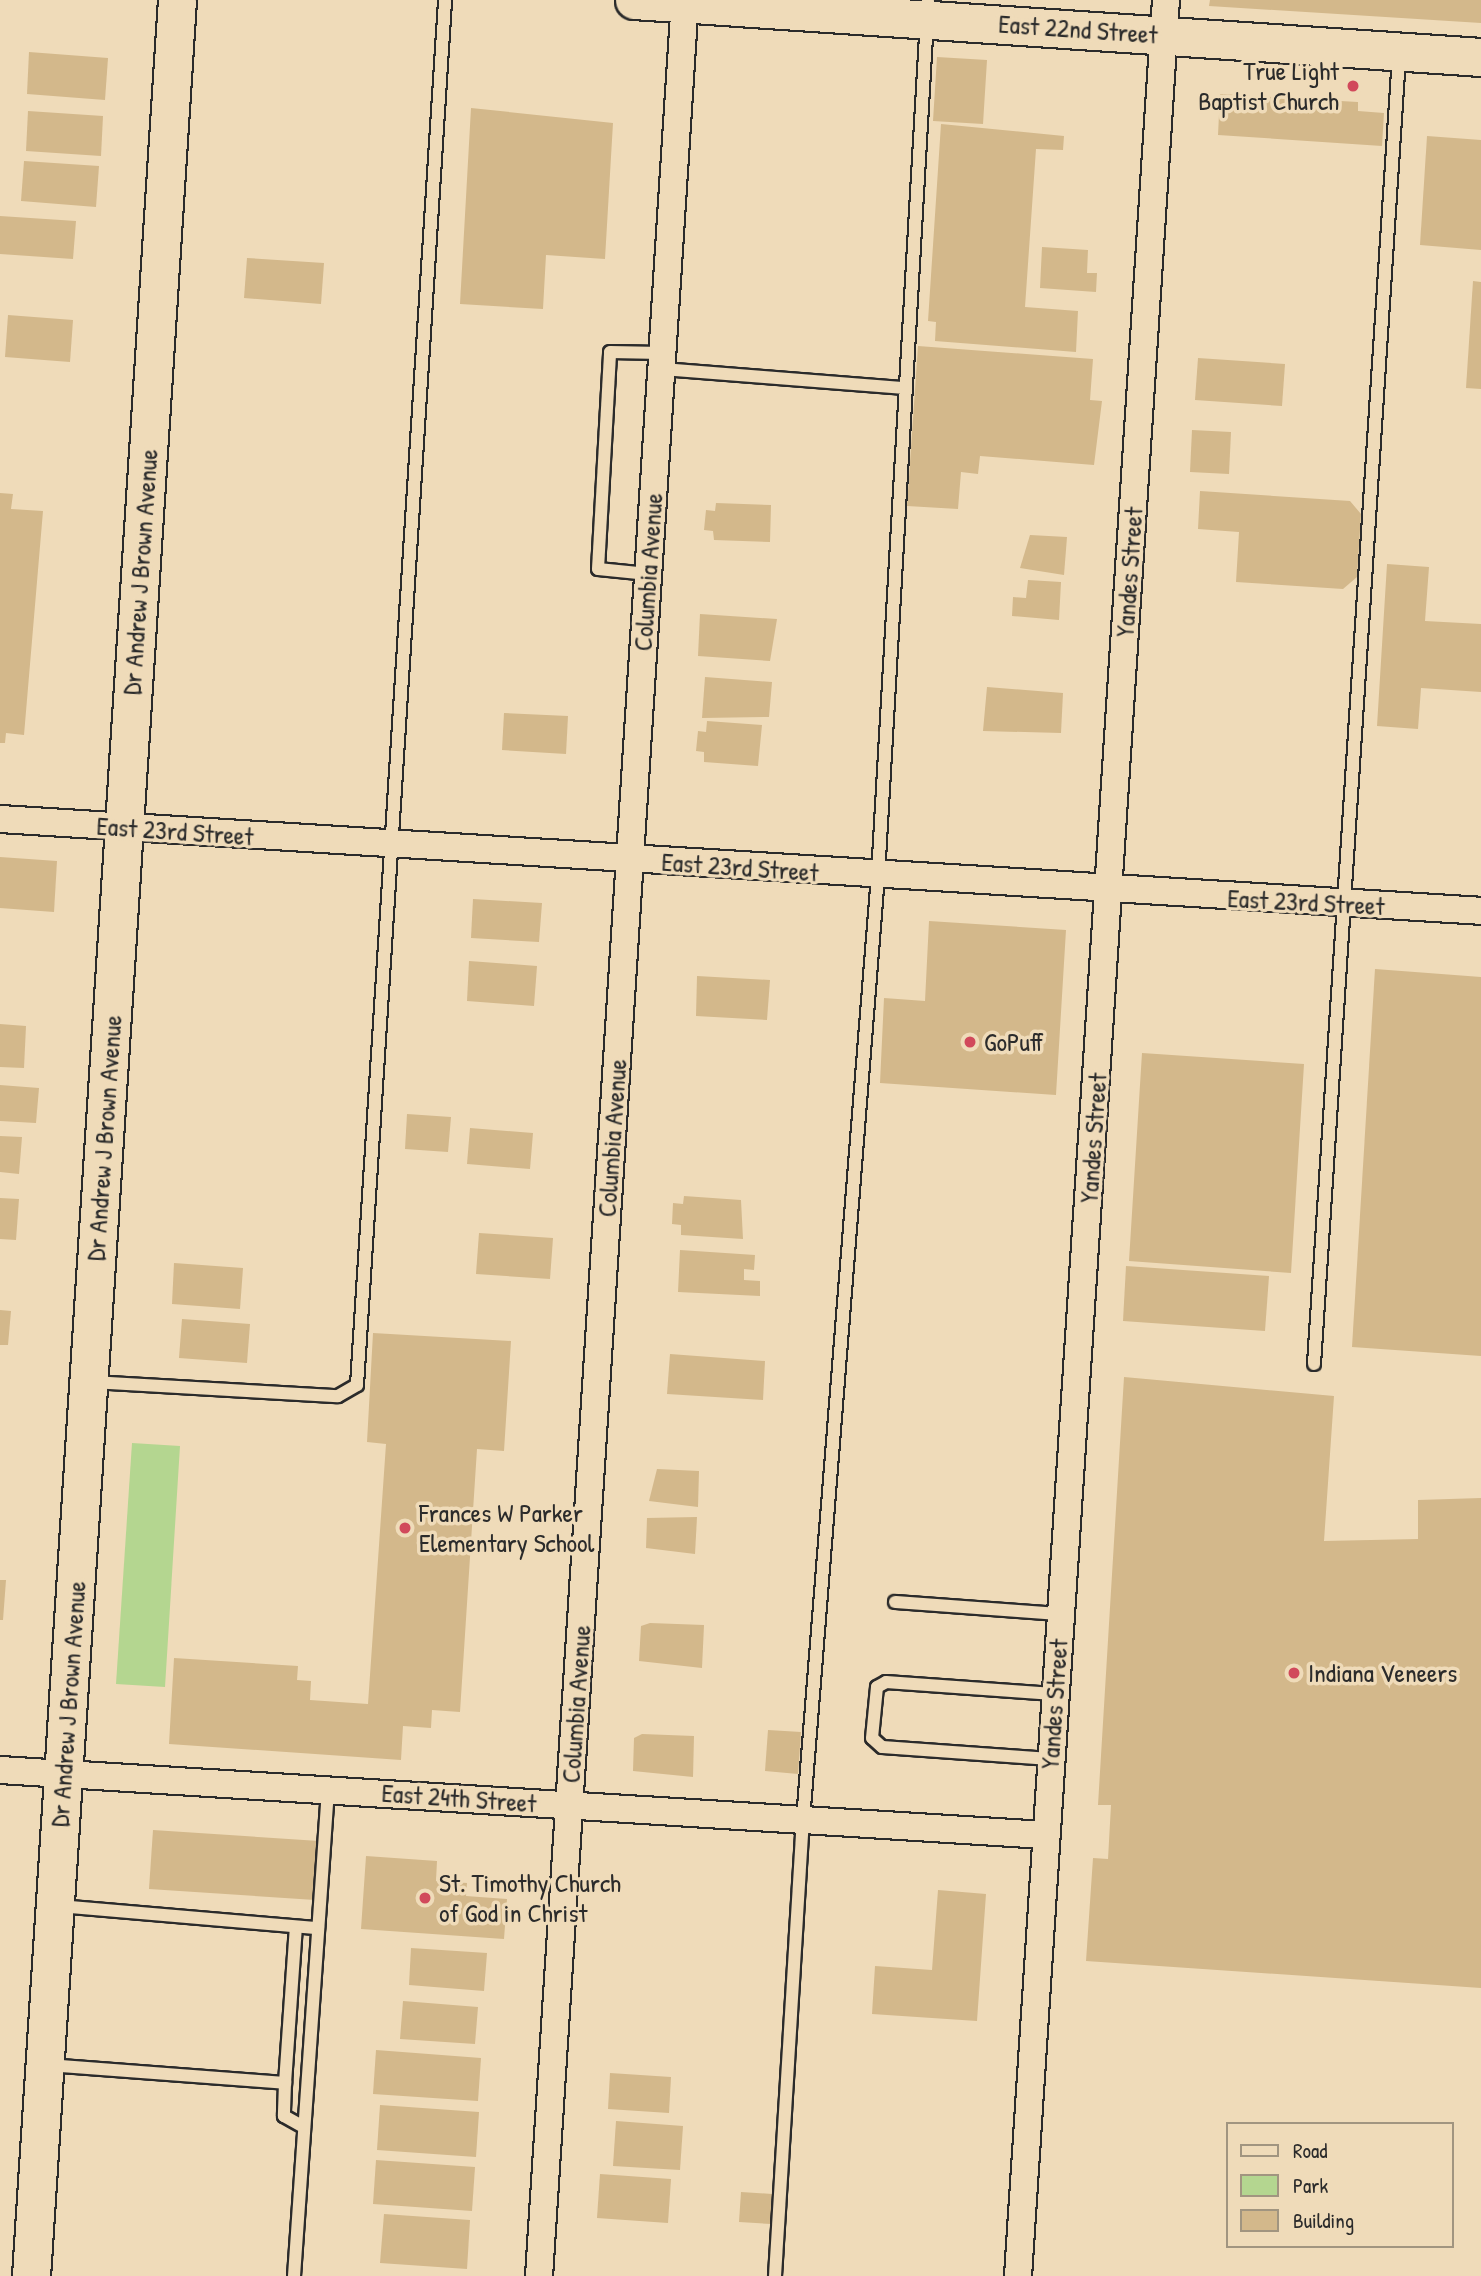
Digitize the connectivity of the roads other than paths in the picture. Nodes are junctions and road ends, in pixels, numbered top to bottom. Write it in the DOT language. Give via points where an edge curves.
graph roads {
  1 [pos="177,0"];
  2 [pos="445,0"];
  3 [pos="634,0"];
  4 [pos="685,2"];
  5 [pos="927,9"];
  6 [pos="1165,17"];
  7 [pos="1399,51"];
  8 [pos="1481,57"];
  9 [pos="662,361"];
  10 [pos="905,388"];
  11 [pos="648,575"];
  12 [pos="0,819"];
  13 [pos="124,827"];
  14 [pos="390,845"];
  15 [pos="630,860"];
  16 [pos="878,876"];
  17 [pos="1109,892"];
  18 [pos="1346,904"];
  19 [pos="1481,911"];
  20 [pos="1314,1364"];
  21 [pos="88,1382"];
  22 [pos="895,1602"];
  23 [pos="1060,1614"];
  24 [pos="1054,1694"];
  25 [pos="1049,1759"];
  26 [pos="0,1770"];
  27 [pos="64,1774"];
  28 [pos="328,1790"];
  29 [pos="569,1805"];
  30 [pos="803,1820"];
  31 [pos="1044,1835"];
  32 [pos="55,1906"];
  33 [pos="296,1927"];
  34 [pos="318,1928"];
  35 [pos="44,2065"];
  36 [pos="285,2083"];
  37 [pos="304,2127"];
  38 [pos="31,2276"];
  39 [pos="293,2276"];
  40 [pos="539,2276"];
  41 [pos="775,2276"];
  42 [pos="1018,2276"];
  1 -- 13 [label="main road, Dr Andrew J Brown Avenue"];
  2 -- 14 [label="lane"];
  3 -- 4 [label="main road, East 22nd Street"];
  4 -- 5 [label="main road, East 22nd Street"];
  4 -- 9 [label="street, Columbia Avenue"];
  5 -- 6 [label="main road, East 22nd Street"];
  5 -- 10 [label="lane"];
  6 -- 7 [label="main road, East 22nd Street"];
  6 -- 17 [label="street, Yandes Street"];
  7 -- 8 [label="main road, East 22nd Street"];
  7 -- 18 [label="lane"];
  9 -- 10 [label="lane"];
  9 -- 11 [label="street, Columbia Avenue"];
  9 -- 11 [label="lane" via="610,352 598,569"];
  10 -- 16 [label="lane"];
  11 -- 15 [label="street, Columbia Avenue"];
  12 -- 13 [label="street, East 23rd Street"];
  13 -- 14 [label="street, East 23rd Street"];
  13 -- 21 [label="main road, Dr Andrew J Brown Avenue"];
  14 -- 15 [label="street, East 23rd Street"];
  14 -- 21 [label="lane" via="357,1385 338,1396"];
  15 -- 16 [label="street, East 23rd Street"];
  15 -- 29 [label="street, Columbia Avenue"];
  16 -- 17 [label="street, East 23rd Street"];
  16 -- 30 [label="lane"];
  17 -- 18 [label="street, East 23rd Street"];
  17 -- 23 [label="street, Yandes Street"];
  18 -- 19 [label="street, East 23rd Street"];
  18 -- 20 [label="lane"];
  21 -- 27 [label="main road, Dr Andrew J Brown Avenue"];
  22 -- 23 [label="lane"];
  23 -- 24 [label="street, Yandes Street"];
  24 -- 25 [label="street, Yandes Street"];
  24 -- 25 [label="lane" via="886,1682 877,1688 872,1738 882,1746"];
  25 -- 31 [label="street, Yandes Street"];
  26 -- 27 [label="street, East 24th Street"];
  27 -- 28 [label="street, East 24th Street"];
  27 -- 32 [label="main road, Dr Andrew J Brown Avenue"];
  28 -- 29 [label="street, East 24th Street"];
  28 -- 34 [label="lane"];
  29 -- 30 [label="street, East 24th Street"];
  29 -- 40 [label="street, Columbia Avenue"];
  30 -- 31 [label="street, East 24th Street"];
  30 -- 41 [label="lane"];
  31 -- 42 [label="street, Yandes Street"];
  32 -- 33 [label="lane"];
  32 -- 35 [label="main road, Dr Andrew J Brown Avenue"];
  33 -- 34 [label="lane"];
  33 -- 36 [label="lane"];
  34 -- 37 [label="lane"];
  35 -- 36 [label="lane"];
  35 -- 38 [label="main road, Dr Andrew J Brown Avenue"];
  36 -- 37 [label="lane" via="284,2116"];
  37 -- 39 [label="lane"];
}
